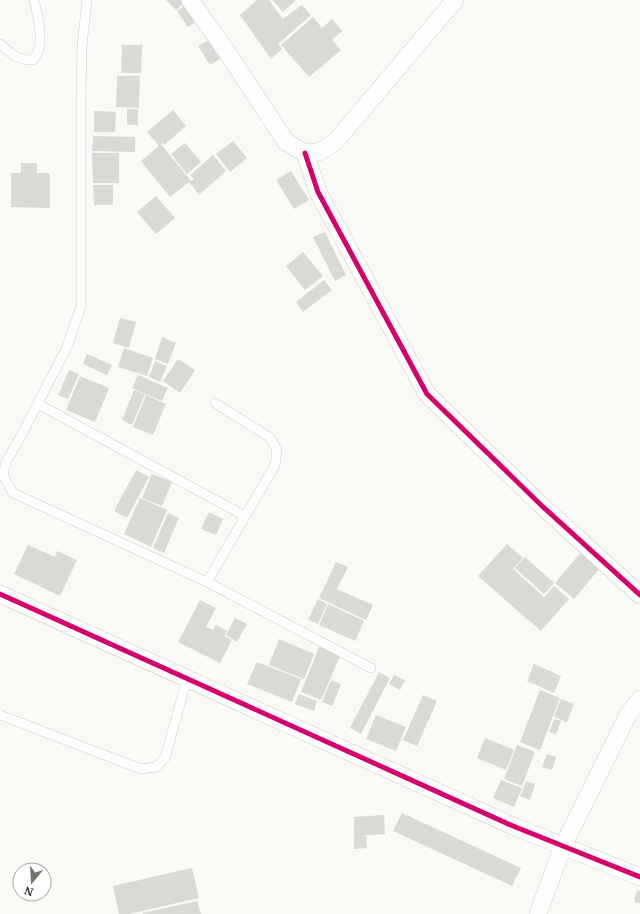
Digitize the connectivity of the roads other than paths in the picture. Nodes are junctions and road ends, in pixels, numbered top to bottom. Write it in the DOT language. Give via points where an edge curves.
graph roads {
  1 [pos="34,0"];
  2 [pos="87,0"];
  3 [pos="190,0"];
  4 [pos="456,0"];
  5 [pos="0,44"];
  6 [pos="305,152"];
  7 [pos="215,403"];
  8 [pos="38,404"];
  9 [pos="245,516"];
  10 [pos="207,582"];
  11 [pos="0,594"];
  12 [pos="640,595"];
  13 [pos="371,668"];
  14 [pos="187,679"];
  15 [pos="640,698"];
  16 [pos="0,715"];
  17 [pos="563,846"];
  18 [pos="640,877"];
  19 [pos="538,914"];
  1 -- 5 [label="lane" via="40,45 38,55 33,60 24,60 11,54"];
  2 -- 8 [label="lane" via="81,83 81,306 67,347"];
  3 -- 6 [label="street" via="286,142"];
  4 -- 6 [label="street" via="336,141 319,152"];
  6 -- 12 [label="street" via="318,192 427,394 541,505"];
  7 -- 9 [label="lane" via="269,437 277,450 275,465"];
  8 -- 9 [label="lane"];
  8 -- 10 [label="lane" via="6,462 3,475 13,493"];
  9 -- 10 [label="lane"];
  10 -- 13 [label="lane"];
  11 -- 14 [label="street"];
  14 -- 16 [label="lane" via="166,758 156,767 141,769"];
  14 -- 17 [label="street" via="513,826"];
  15 -- 17 [label="street" via="629,713"];
  17 -- 18 [label="street"];
  17 -- 19 [label="street"];
}
